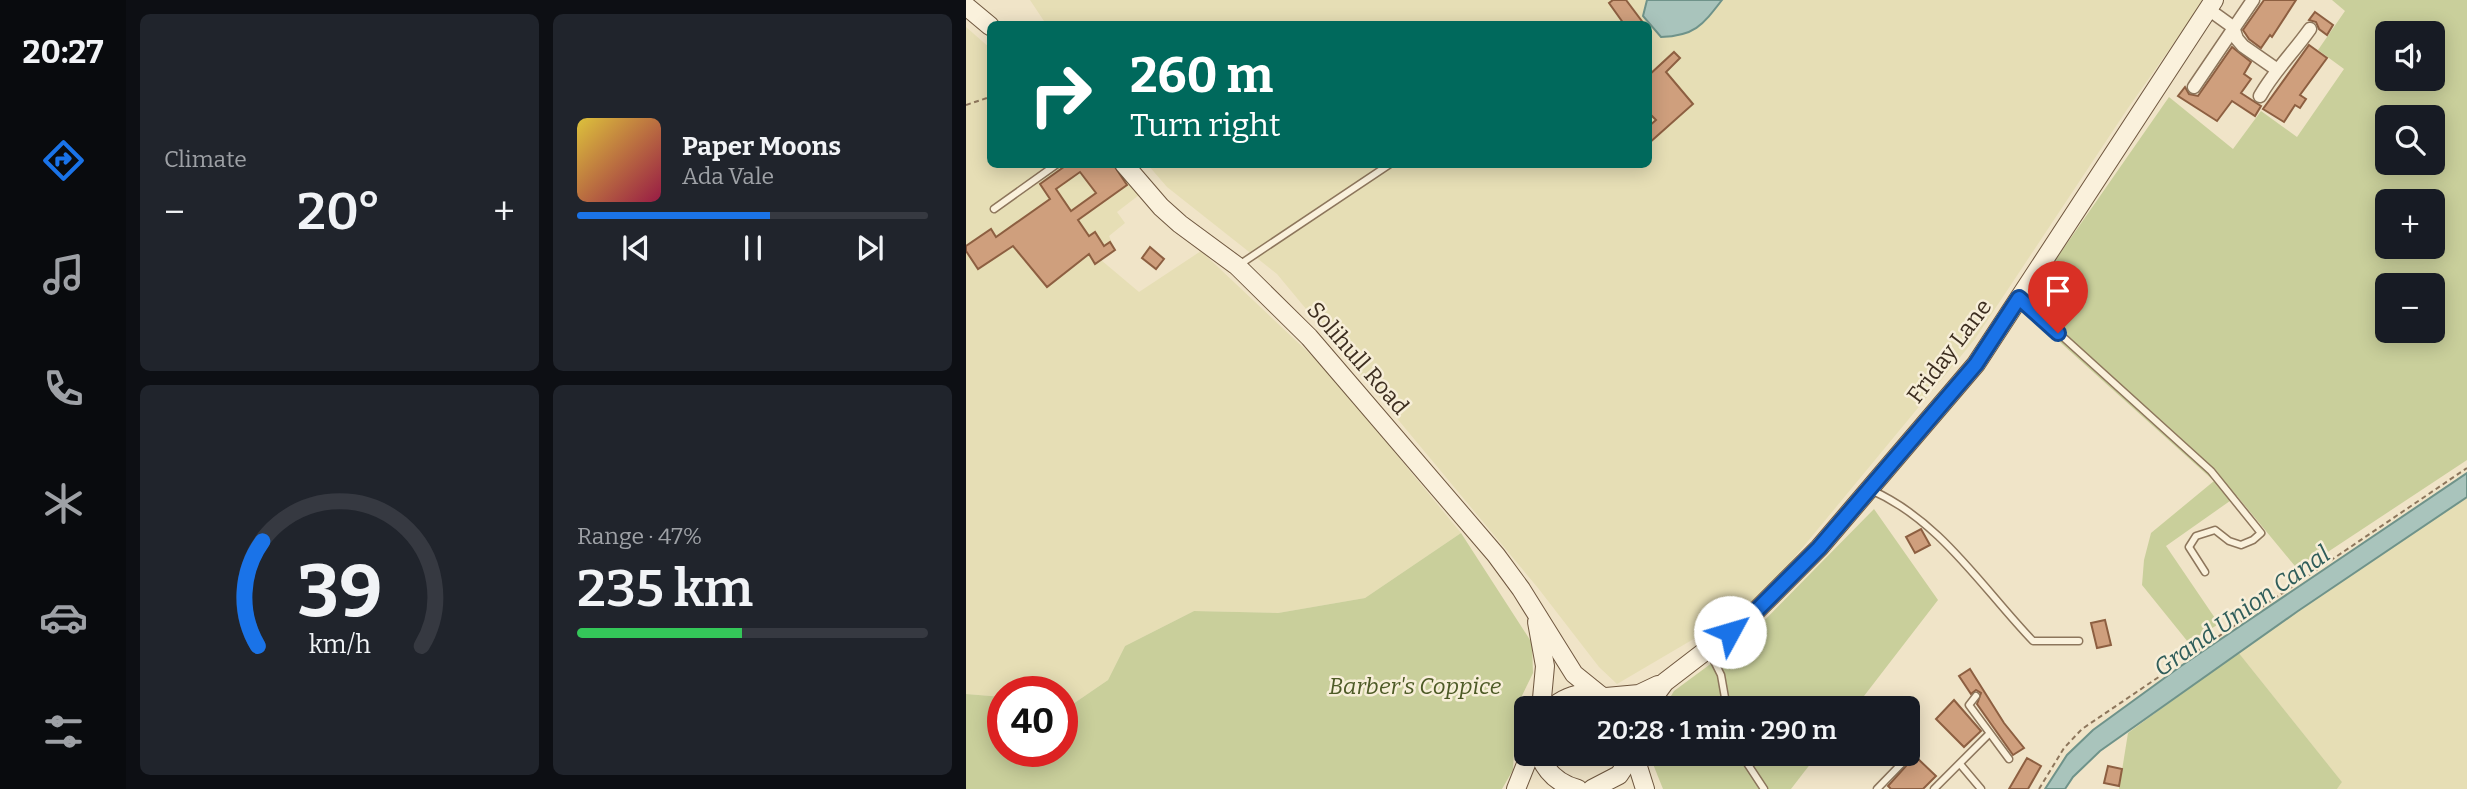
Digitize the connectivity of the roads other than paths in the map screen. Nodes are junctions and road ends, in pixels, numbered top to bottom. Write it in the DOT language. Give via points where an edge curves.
graph roads {
  1 [pos="2253,0"];
  2 [pos="2211,5"];
  3 [pos="966,6"];
  4 [pos="987,24"];
  5 [pos="2233,27"];
  6 [pos="2310,29"];
  7 [pos="2276,69"];
  8 [pos="2194,87"];
  9 [pos="2260,96"];
  10 [pos="1051,168"];
  11 [pos="1129,168"];
  12 [pos="1384,168"];
  13 [pos="994,209"];
  14 [pos="1237,266"];
  15 [pos="2019,298"];
  16 [pos="1869,489"];
  17 [pos="2204,572"];
  18 [pos="1532,605"];
  19 [pos="2078,641"];
  20 [pos="1708,649"];
  21 [pos="1665,682"];
  22 [pos="1542,696"];
  23 [pos="1571,696"];
  24 [pos="1603,696"];
  25 [pos="1655,696"];
  26 [pos="1724,696"];
  27 [pos="1976,696"];
  28 [pos="1989,734"];
  29 [pos="2009,759"];
  30 [pos="1960,764"];
  31 [pos="1525,766"];
  32 [pos="1547,766"];
  33 [pos="1625,766"];
  34 [pos="1637,766"];
  35 [pos="1749,766"];
  36 [pos="1899,766"];
  37 [pos="1516,789"];
  38 [pos="1578,789"];
  39 [pos="1592,789"];
  40 [pos="1645,789"];
  41 [pos="1764,789"];
  42 [pos="1877,789"];
  43 [pos="1934,789"];
  44 [pos="1981,789"];
  1 -- 5 [label="street"];
  2 -- 5 [label="street"];
  2 -- 15 [label="main road, Friday Lane"];
  3 -- 4 [label="main road"];
  5 -- 7 [label="street" via="2243,46"];
  5 -- 8 [label="street"];
  6 -- 7 [label="street" via="2290,58"];
  7 -- 9 [label="street"];
  10 -- 13 [label="lane"];
  11 -- 14 [label="main road, Solihull Road" via="1180,224"];
  12 -- 14 [label="lane"];
  14 -- 18 [label="main road, Solihull Road" via="1309,337 1496,555"];
  15 -- 16 [label="main road, Friday Lane" via="1976,364"];
  15 -- 17 [label="lane" via="2211,471 2261,533 2241,545 2216,530 2196,536 2189,547"];
  16 -- 19 [label="lane" via="1909,512 1972,571 2034,641"];
  16 -- 20 [label="main road, Friday Lane" via="1819,548 1751,616"];
  18 -- 22 [label="main road, Solihull Road" via="1544,649"];
  18 -- 24 [label="main road, Solihull Road" via="1574,674"];
  20 -- 21 [label="main road, Friday Lane"];
  20 -- 26 [label="lane" via="1718,663"];
  21 -- 24 [label="main road, Friday Lane" via="1639,694"];
  21 -- 25 [label="main road, Friday Lane"];
  23 -- 24 [label="main road, Friday Lane"];
  27 -- 28 [label="lane" via="1969,705"];
  28 -- 29 [label="lane"];
  28 -- 30 [label="lane"];
  30 -- 43 [label="lane"];
  30 -- 44 [label="lane"];
  31 -- 37 [label="main road"];
  32 -- 38 [label="main road" via="1556,779"];
  33 -- 39 [label="main road" via="1619,775"];
  34 -- 40 [label="main road"];
  35 -- 41 [label="lane"];
  36 -- 42 [label="lane"];
}
